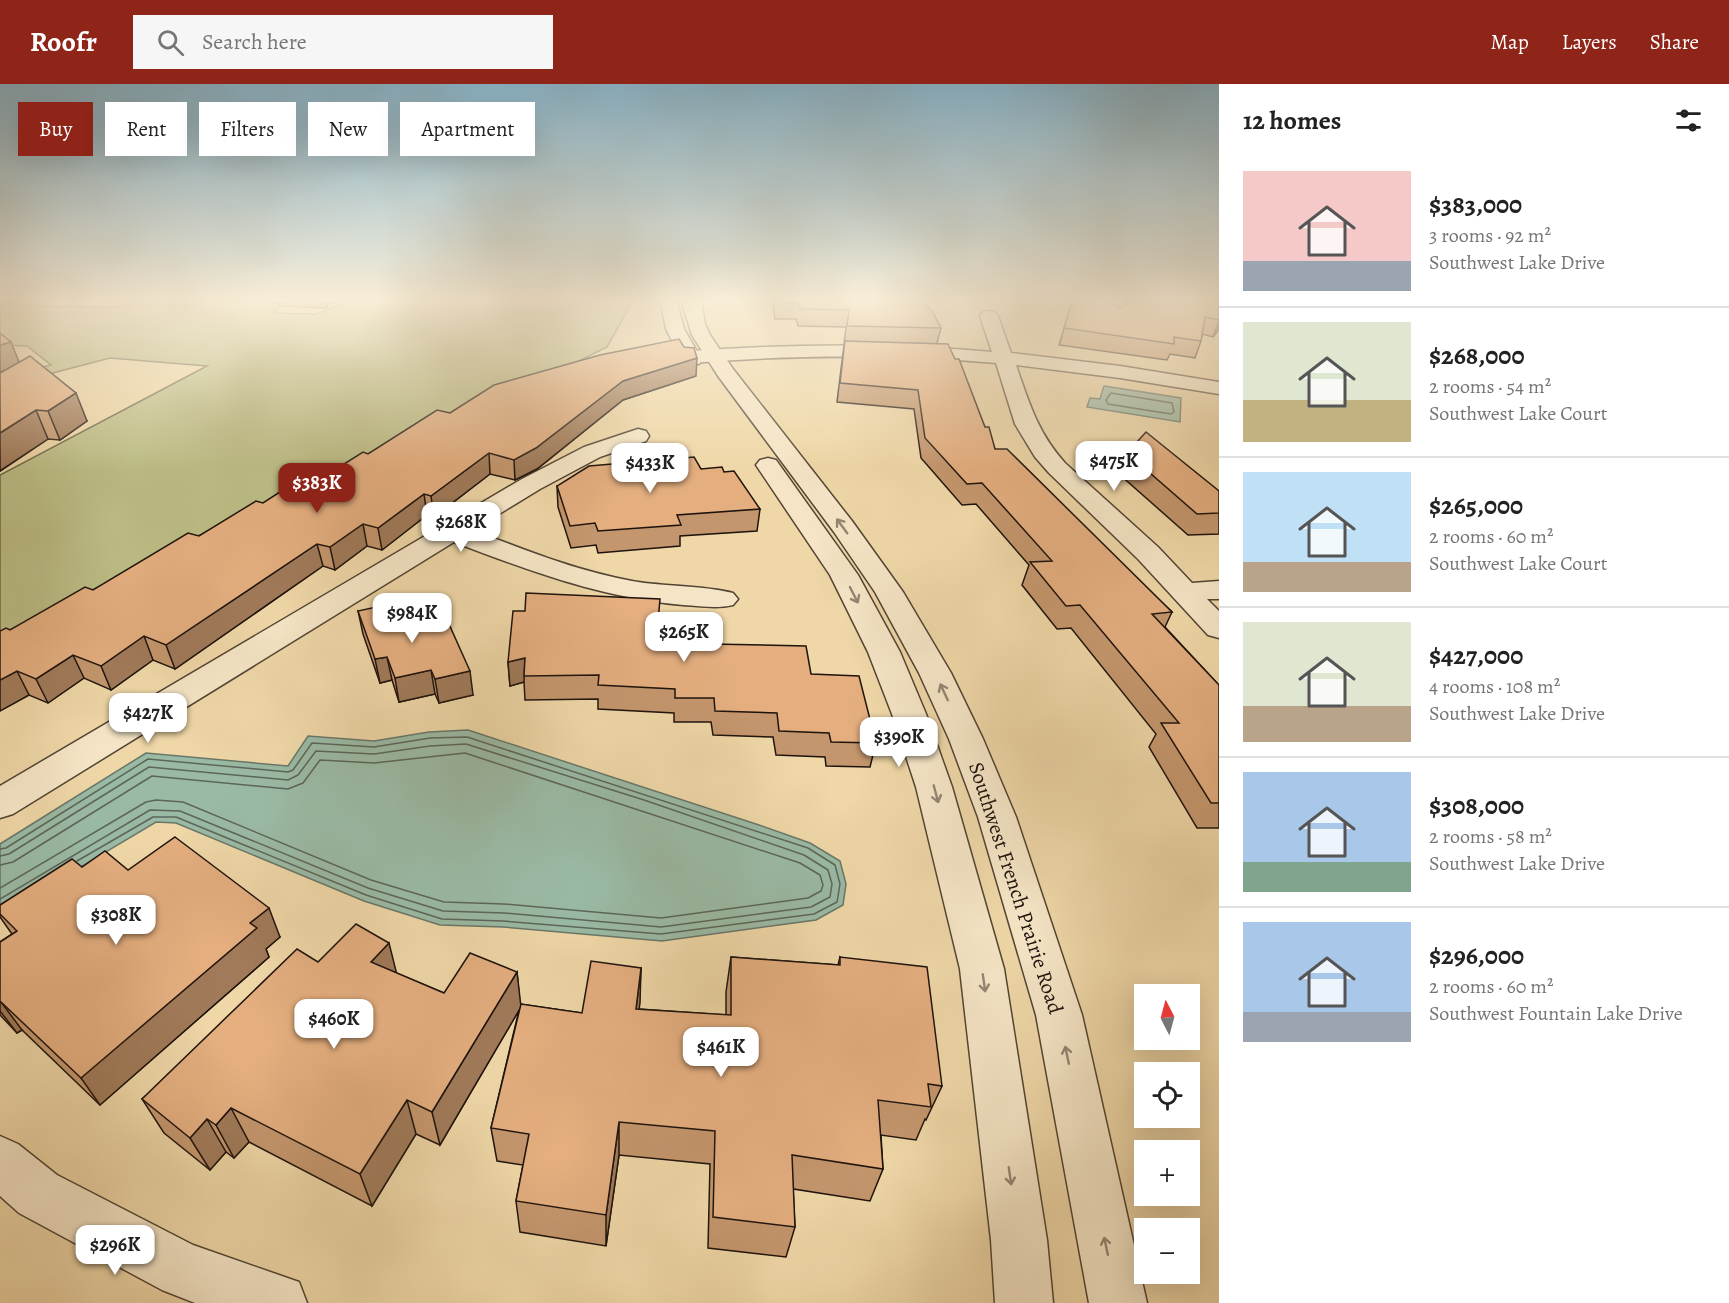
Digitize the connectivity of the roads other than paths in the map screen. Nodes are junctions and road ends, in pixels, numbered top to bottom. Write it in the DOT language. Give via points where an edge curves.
graph roads {
  1 [pos="702,356"];
  2 [pos="973,356"];
  3 [pos="1002,357"];
  4 [pos="1219,388"];
  5 [pos="638,436"];
  6 [pos="453,532"];
  7 [pos="1219,590"];
  8 [pos="1186,592"];
  9 [pos="723,599"];
  10 [pos="1219,629"];
  11 [pos="0,804"];
  12 [pos="0,1162"];
  13 [pos="278,1303"];
  14 [pos="1024,1303"];
  15 [pos="1118,1303"];
  1 -- 14 [label="street, Southwest French Prairie Road, one-way" via="844,575 884,652 934,787 982,969"];
  15 -- 1 [label="street, Southwest French Prairie Road, one-way" via="1059,1015 997,817 966,739 935,673 889,592 843,527"];
  2 -- 3 [label="street"];
  3 -- 4 [label="street"];
  3 -- 8 [label="street" via="1026,424 1043,452"];
  5 -- 6 [label="street" via="591,452"];
  6 -- 9 [label="street" via="550,570 606,585"];
  6 -- 11 [label="street"];
  7 -- 8 [label="street"];
  8 -- 10 [label="street"];
  12 -- 13 [label="street" via="38,1194 182,1270"];
}
